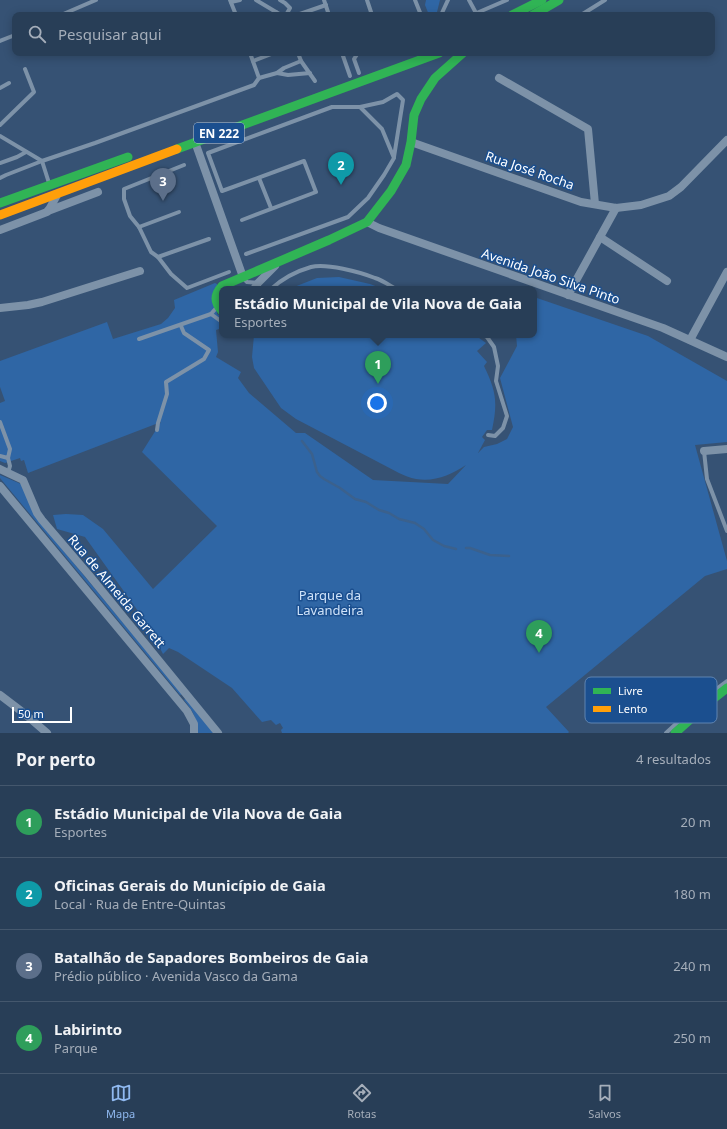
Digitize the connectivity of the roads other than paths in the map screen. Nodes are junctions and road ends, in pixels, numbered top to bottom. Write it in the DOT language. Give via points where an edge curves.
graph roads {
  1 [pos="96,0"];
  2 [pos="240,0"];
  3 [pos="256,0"];
  4 [pos="280,0"];
  5 [pos="367,0"];
  6 [pos="415,0"];
  7 [pos="448,0"];
  8 [pos="469,0"];
  9 [pos="507,0"];
  10 [pos="542,0"];
  11 [pos="559,0"];
  12 [pos="605,0"];
  13 [pos="230,1"];
  14 [pos="325,2"];
  15 [pos="68,12"];
  16 [pos="235,12"];
  17 [pos="276,12"];
  18 [pos="288,12"];
  19 [pos="303,12"];
  20 [pos="328,12"];
  21 [pos="371,12"];
  22 [pos="420,12"];
  23 [pos="442,12"];
  24 [pos="473,12"];
  25 [pos="479,12"];
  26 [pos="518,12"];
  27 [pos="538,12"];
  28 [pos="586,12"];
  29 [pos="12,35"];
  30 [pos="0,41"];
  31 [pos="251,56"];
  32 [pos="266,56"];
  33 [pos="299,56"];
  34 [pos="344,56"];
  35 [pos="356,56"];
  36 [pos="406,56"];
  37 [pos="430,56"];
  38 [pos="459,56"];
  39 [pos="253,61"];
  40 [pos="301,61"];
  41 [pos="25,69"];
  42 [pos="277,73"];
  43 [pos="310,73"];
  44 [pos="355,75"];
  45 [pos="259,78"];
  46 [pos="499,78"];
  47 [pos="315,81"];
  48 [pos="9,83"];
  49 [pos="0,88"];
  50 [pos="360,107"];
  51 [pos="0,117"];
  52 [pos="2,123"];
  53 [pos="215,126"];
  54 [pos="0,136"];
  55 [pos="192,137"];
  56 [pos="727,140"];
  57 [pos="410,142"];
  58 [pos="26,152"];
  59 [pos="143,155"];
  60 [pos="394,158"];
  61 [pos="42,161"];
  62 [pos="0,163"];
  63 [pos="184,165"];
  64 [pos="0,178"];
  65 [pos="259,178"];
  66 [pos="50,185"];
  67 [pos="98,192"];
  68 [pos="56,195"];
  69 [pos="0,203"];
  70 [pos="596,204"];
  71 [pos="271,208"];
  72 [pos="616,208"];
  73 [pos="47,212"];
  74 [pos="179,212"];
  75 [pos="0,215"];
  76 [pos="242,220"];
  77 [pos="367,222"];
  78 [pos="139,227"];
  79 [pos="0,230"];
  80 [pos="600,237"];
  81 [pos="209,239"];
  82 [pos="246,254"];
  83 [pos="158,257"];
  84 [pos="280,261"];
  85 [pos="140,272"];
  86 [pos="229,272"];
  87 [pos="727,272"];
  88 [pos="245,279"];
  89 [pos="667,281"];
  90 [pos="222,286"];
  91 [pos="256,286"];
  92 [pos="276,286"];
  93 [pos="390,286"];
  94 [pos="219,288"];
  95 [pos="568,295"];
  96 [pos="0,308"];
  97 [pos="219,308"];
  98 [pos="219,310"];
  99 [pos="211,314"];
  100 [pos="219,320"];
  101 [pos="181,326"];
  102 [pos="488,338"];
  103 [pos="139,339"];
  104 [pos="690,340"];
  105 [pos="727,357"];
  106 [pos="0,422"];
  107 [pos="157,430"];
  108 [pos="488,435"];
  109 [pos="727,450"];
  110 [pos="704,451"];
  111 [pos="0,456"];
  112 [pos="8,458"];
  113 [pos="0,469"];
  114 [pos="8,473"];
  115 [pos="0,486"];
  116 [pos="727,530"];
  117 [pos="727,681"];
  118 [pos="727,688"];
  119 [pos="717,689"];
  120 [pos="0,695"];
  121 [pos="717,696"];
  122 [pos="677,723"];
  123 [pos="686,723"];
  124 [pos="47,733"];
  125 [pos="194,733"];
  126 [pos="218,733"];
  127 [pos="666,733"];
  128 [pos="675,733"];
  1 -- 15 [label="lane"];
  2 -- 13 [label="lane"];
  3 -- 17 [label="lane"];
  4 -- 18 [label="lane" via="290,8"];
  5 -- 21 [label="lane"];
  6 -- 22 [label="lane"];
  7 -- 23 [label="lane"];
  8 -- 24 [label="lane"];
  9 -- 25 [label="lane"];
  10 -- 26 [label="main road"];
  11 -- 27 [label="main road"];
  12 -- 28 [label="lane"];
  13 -- 16 [label="lane"];
  14 -- 19 [label="lane"];
  14 -- 20 [label="lane"];
  29 -- 30 [label="lane"];
  31 -- 39 [label="lane"];
  32 -- 39 [label="lane"];
  33 -- 40 [label="lane"];
  34 -- 44 [label="lane"];
  35 -- 44 [label="lane"];
  36 -- 44 [label="main road, EN 222"];
  37 -- 55 [label="main road, EN 222"];
  38 -- 57 [label="main road" via="435,78 420,99 414,115"];
  39 -- 45 [label="lane"];
  40 -- 42 [label="lane"];
  40 -- 43 [label="lane"];
  41 -- 52 [label="lane" via="34,92"];
  42 -- 43 [label="lane"];
  42 -- 45 [label="lane"];
  43 -- 47 [label="lane"];
  44 -- 53 [label="main road, EN 222"];
  45 -- 61 [label="lane" via="254,85"];
  46 -- 70 [label="street" via="588,129"];
  48 -- 49 [label="lane"];
  50 -- 60 [label="lane" via="382,129"];
  50 -- 60 [label="lane" via="383,102 397,94 403,100"];
  50 -- 65 [label="lane" via="332,107 208,153 222,191"];
  51 -- 52 [label="lane"];
  54 -- 58 [label="lane"];
  55 -- 59 [label="main road, EN 222"];
  55 -- 88 [label="street"];
  56 -- 72 [label="street, Rua José Rocha" via="669,196 640,205"];
  57 -- 70 [label="street, Rua José Rocha" via="581,202"];
  57 -- 77 [label="main road" via="406,165 391,191"];
  58 -- 61 [label="lane"];
  58 -- 62 [label="lane"];
  59 -- 66 [label="main road, EN 222"];
  59 -- 68 [label="main road, EN 222"];
  60 -- 82 [label="lane" via="368,198 348,217"];
  61 -- 64 [label="lane"];
  61 -- 66 [label="lane"];
  63 -- 78 [label="lane" via="124,189 124,199 130,216"];
  65 -- 71 [label="lane"];
  65 -- 71 [label="lane" via="304,161 316,192"];
  66 -- 69 [label="main road, EN 222"];
  67 -- 73 [label="street"];
  68 -- 73 [label="street"];
  68 -- 75 [label="main road, EN 222"];
  70 -- 72 [label="street, Rua José Rocha"];
  71 -- 76 [label="lane"];
  72 -- 80 [label="street"];
  73 -- 79 [label="street"];
  74 -- 78 [label="lane"];
  77 -- 84 [label="main road"];
  77 -- 95 [label="street, Avenida João Silva Pinto"];
  78 -- 83 [label="lane" via="151,252"];
  80 -- 89 [label="street"];
  80 -- 95 [label="street"];
  81 -- 83 [label="lane"];
  83 -- 86 [label="lane" via="171,274 187,288"];
  84 -- 88 [label="main road"];
  84 -- 91 [label="street"];
  85 -- 96 [label="street" via="42,302"];
  87 -- 104 [label="street"];
  88 -- 90 [label="main road"];
  88 -- 91 [label="lane"];
  92 -- 93 [label="lane" via="288,276 312,266 345,269 375,278"];
  94 -- 97 [label="main road" via="215,296"];
  95 -- 104 [label="street, Avenida João Silva Pinto"];
  98 -- 99 [label="lane"];
  99 -- 100 [label="lane"];
  99 -- 101 [label="lane"];
  101 -- 103 [label="lane"];
  101 -- 107 [label="lane" via="184,333 209,350 204,359 166,382 167,394"];
  102 -- 108 [label="lane" via="494,347 498,366 496,381 506,416 503,428 496,436"];
  104 -- 105 [label="street, Avenida João Silva Pinto"];
  106 -- 112 [label="lane" via="10,449"];
  109 -- 110 [label="street"];
  110 -- 116 [label="lane" via="707,479"];
  111 -- 112 [label="lane"];
  112 -- 114 [label="lane"];
  113 -- 114 [label="street, Rua de Almeida Garrett"];
  114 -- 126 [label="street, Rua de Almeida Garrett" via="24,480 42,520"];
  115 -- 125 [label="street, Rua de Almeida Garrett" via="187,710 194,724"];
  117 -- 119 [label="lane"];
  118 -- 121 [label="main road"];
  120 -- 124 [label="street"];
  122 -- 127 [label="lane"];
  123 -- 128 [label="main road"];
}
